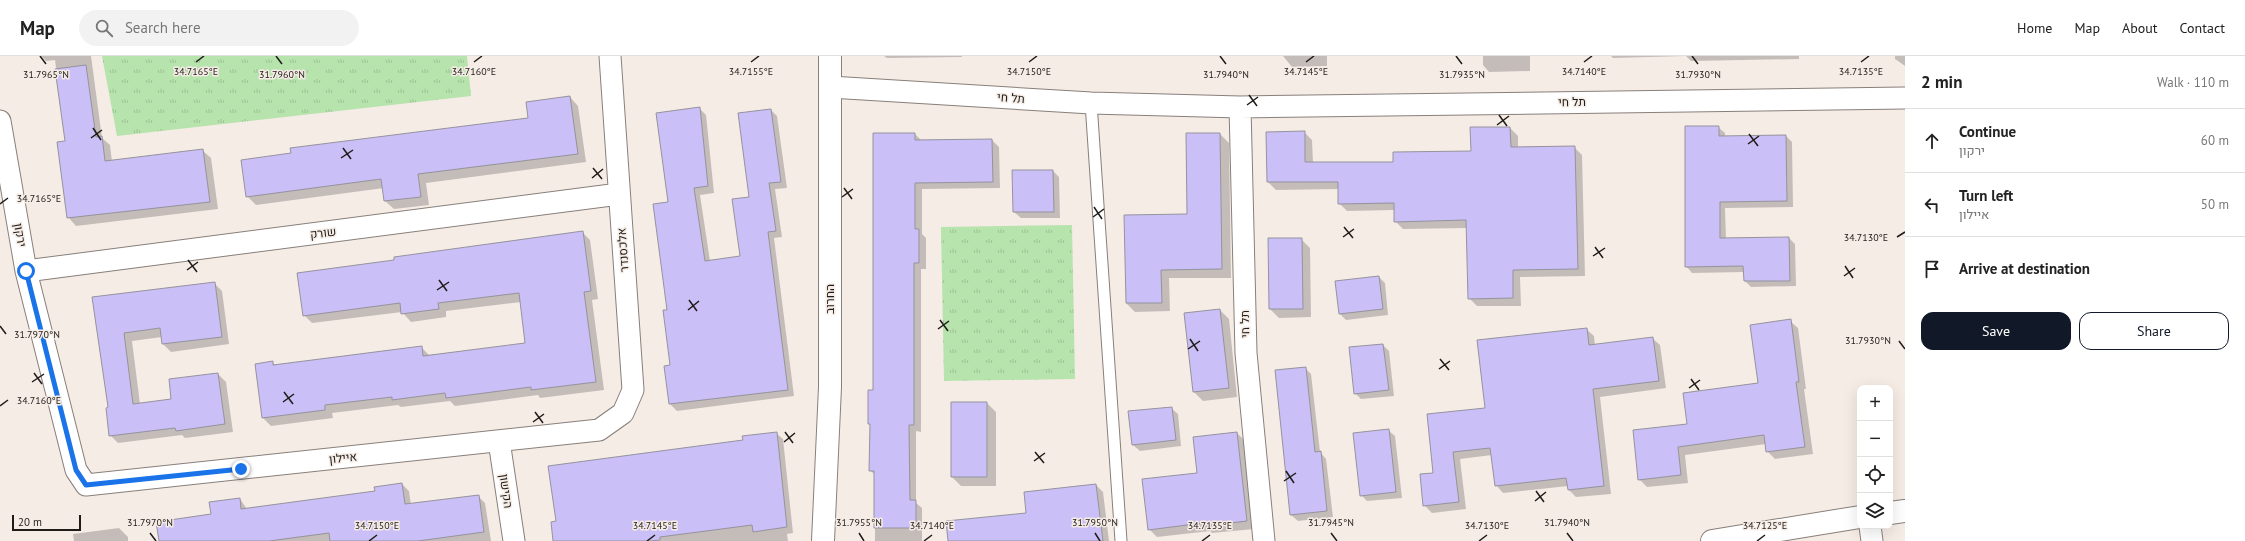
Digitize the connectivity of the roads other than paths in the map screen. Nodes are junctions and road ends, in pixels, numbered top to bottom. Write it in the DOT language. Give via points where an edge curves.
graph roads {
  1 [pos="610,56"];
  2 [pos="830,56"];
  3 [pos="830,87"];
  4 [pos="1905,98"];
  5 [pos="1091,103"];
  6 [pos="1240,107"];
  7 [pos="0,121"];
  8 [pos="619,194"];
  9 [pos="26,271"];
  10 [pos="599,430"];
  11 [pos="499,441"];
  12 [pos="86,485"];
  13 [pos="1905,511"];
  14 [pos="1893,513"];
  15 [pos="1857,517"];
  16 [pos="1870,529"];
  17 [pos="514,541"];
  18 [pos="823,541"];
  19 [pos="1121,541"];
  20 [pos="1264,541"];
  21 [pos="1712,541"];
  22 [pos="1872,541"];
  1 -- 8 [label="street, אלכסנדר"];
  2 -- 3 [label="street, החרוב"];
  3 -- 5 [label="street, תל חי"];
  3 -- 18 [label="street, החרוב" via="830,387"];
  4 -- 6 [label="street, תל חי"];
  5 -- 6 [label="street, תל חי"];
  5 -- 19 [label="lane"];
  6 -- 20 [label="street, תל חי" via="1246,353"];
  7 -- 9 [label="street, ירקון"];
  8 -- 9 [label="street, שורק"];
  8 -- 10 [label="street, אלכסנדר" via="633,390 623,413"];
  9 -- 12 [label="street, ירקון" via="76,470"];
  10 -- 11 [label="street, איילון"];
  11 -- 12 [label="street, איילון"];
  11 -- 17 [label="street, הקישון"];
  13 -- 14 [label="street"];
  15 -- 21 [label="street"];
  16 -- 22 [label="street"];
}
